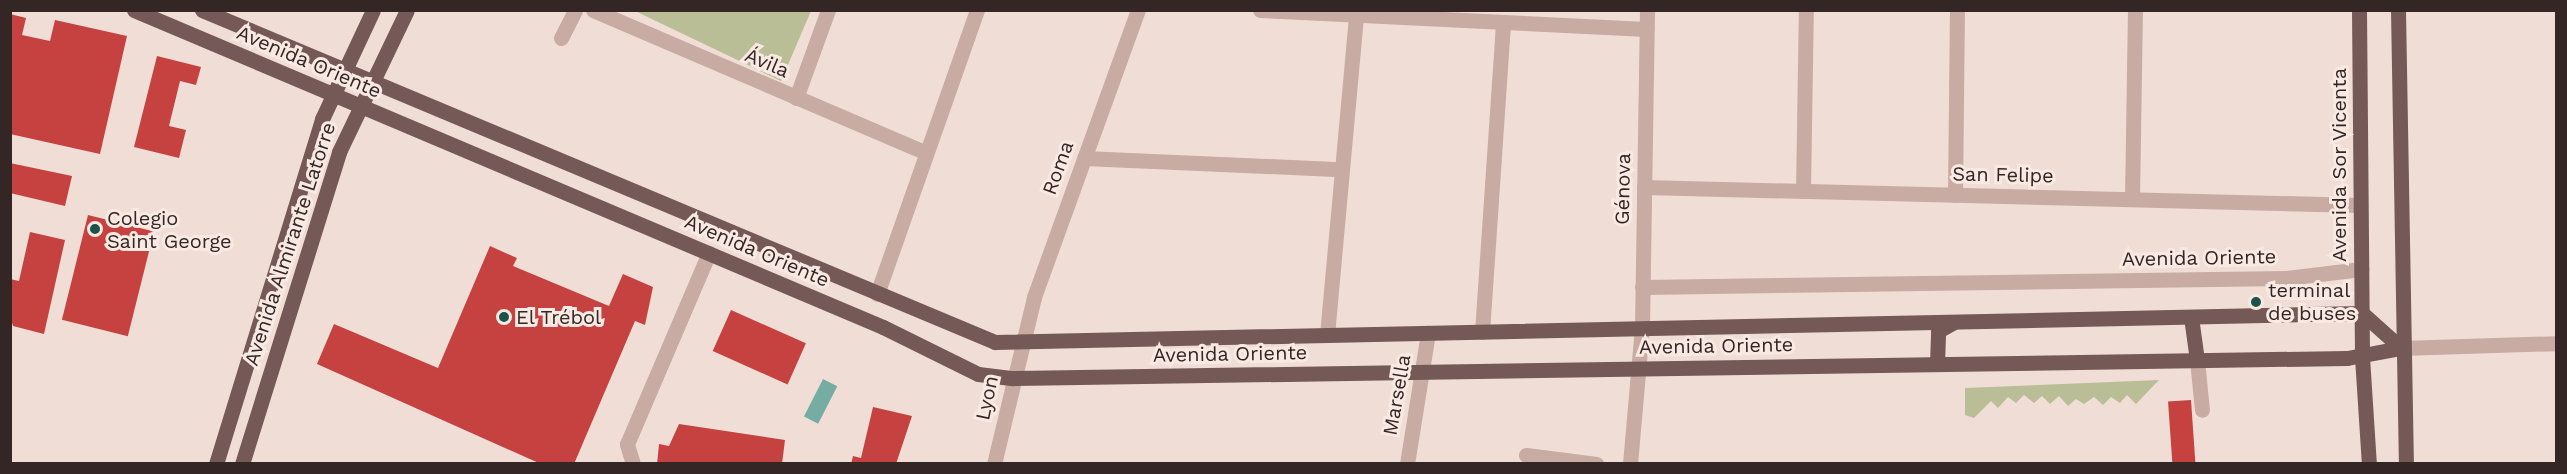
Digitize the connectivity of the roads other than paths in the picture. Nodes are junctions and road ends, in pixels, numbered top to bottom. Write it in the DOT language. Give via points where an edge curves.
graph roads {
  1 [pos="134,10"];
  2 [pos="202,10"];
  3 [pos="373,10"];
  4 [pos="407,10"];
  5 [pos="575,10"];
  6 [pos="593,10"];
  7 [pos="828,10"];
  8 [pos="977,10"];
  9 [pos="1138,10"];
  10 [pos="1260,10"];
  11 [pos="1647,10"];
  12 [pos="1806,10"];
  13 [pos="1957,10"];
  14 [pos="2135,10"];
  15 [pos="2359,10"];
  16 [pos="2398,10"];
  17 [pos="1356,17"];
  18 [pos="1503,24"];
  19 [pos="1647,29"];
  20 [pos="561,38"];
  21 [pos="344,69"];
  22 [pos="371,81"];
  23 [pos="332,94"];
  24 [pos="796,98"];
  25 [pos="359,106"];
  26 [pos="926,153"];
  27 [pos="1084,158"];
  28 [pos="1340,169"];
  29 [pos="1644,186"];
  30 [pos="1803,191"];
  31 [pos="1955,195"];
  32 [pos="2132,199"];
  33 [pos="2361,205"];
  34 [pos="709,253"];
  35 [pos="2361,269"];
  36 [pos="1642,287"];
  37 [pos="877,294"];
  38 [pos="2362,313"];
  39 [pos="2191,317"];
  40 [pos="1954,322"];
  41 [pos="1642,328"];
  42 [pos="1482,332"];
  43 [pos="1428,333"];
  44 [pos="1327,335"];
  45 [pos="1020,341"];
  46 [pos="2556,343"];
  47 [pos="2401,348"];
  48 [pos="2362,357"];
  49 [pos="2197,360"];
  50 [pos="1937,364"];
  51 [pos="1640,369"];
  52 [pos="1424,372"];
  53 [pos="1013,378"];
  54 [pos="2202,410"];
  55 [pos="1526,455"];
  56 [pos="216,464"];
  57 [pos="242,464"];
  58 [pos="633,464"];
  59 [pos="994,464"];
  60 [pos="1407,464"];
  61 [pos="1596,464"];
  62 [pos="1630,464"];
  63 [pos="2369,464"];
  64 [pos="2406,464"];
  1 -- 23 [label="main road, Avenida Oriente"];
  2 -- 21 [label="main road, Avenida Oriente"];
  3 -- 21 [label="main road, Avenida Almirante Latorre"];
  4 -- 22 [label="main road, Avenida Almirante Latorre"];
  5 -- 20 [label="street"];
  6 -- 24 [label="street, Ávila"];
  7 -- 24 [label="street"];
  8 -- 26 [label="street"];
  9 -- 27 [label="street, Roma"];
  10 -- 17 [label="street"];
  11 -- 19 [label="street, Génova"];
  12 -- 30 [label="street"];
  13 -- 31 [label="street"];
  14 -- 32 [label="street"];
  15 -- 33 [label="main road, Avenida Sor Vicenta"];
  16 -- 47 [label="main road"];
  17 -- 18 [label="street"];
  17 -- 28 [label="street"];
  18 -- 19 [label="street"];
  18 -- 42 [label="street"];
  19 -- 29 [label="street, Génova"];
  21 -- 22 [label="main road, Avenida Oriente"];
  21 -- 23 [label="main road, Avenida Almirante Latorre"];
  22 -- 25 [label="main road, Avenida Almirante Latorre"];
  22 -- 37 [label="main road, Avenida Oriente"];
  23 -- 25 [label="main road, Avenida Oriente"];
  23 -- 56 [label="main road, Avenida Almirante Latorre"];
  24 -- 26 [label="street, Ávila"];
  25 -- 34 [label="main road, Avenida Oriente"];
  25 -- 57 [label="main road, Avenida Almirante Latorre" via="339,152"];
  26 -- 37 [label="street"];
  27 -- 28 [label="street"];
  27 -- 45 [label="street, Roma"];
  28 -- 44 [label="street"];
  29 -- 30 [label="street, San Felipe"];
  29 -- 36 [label="street, Génova"];
  30 -- 31 [label="street, San Felipe"];
  31 -- 32 [label="street, San Felipe"];
  32 -- 33 [label="street, San Felipe"];
  33 -- 35 [label="main road, Avenida Sor Vicenta"];
  34 -- 53 [label="main road, Avenida Oriente" via="883,327 959,368"];
  34 -- 58 [label="street" via="627,444"];
  35 -- 36 [label="street, Avenida Oriente" via="2286,278"];
  35 -- 38 [label="main road, Avenida Sor Vicenta"];
  36 -- 41 [label="street, Génova"];
  37 -- 45 [label="main road, Avenida Oriente" via="978,339"];
  38 -- 39 [label="main road, Avenida Oriente"];
  38 -- 47 [label="main road"];
  38 -- 48 [label="main road, Avenida Sor Vicenta"];
  39 -- 40 [label="main road, Avenida Oriente"];
  39 -- 49 [label="main road"];
  40 -- 41 [label="main road, Avenida Oriente"];
  40 -- 50 [label="main road" via="1938,332"];
  41 -- 42 [label="main road, Avenida Oriente"];
  41 -- 51 [label="street, Génova"];
  42 -- 43 [label="main road, Avenida Oriente"];
  43 -- 44 [label="main road, Avenida Oriente"];
  43 -- 52 [label="street, Marsella"];
  44 -- 45 [label="main road, Avenida Oriente"];
  45 -- 53 [label="street, Lyon"];
  46 -- 47 [label="street, Avenida Oriente"];
  47 -- 48 [label="main road, Avenida Oriente"];
  47 -- 64 [label="main road"];
  48 -- 49 [label="main road, Avenida Oriente"];
  48 -- 63 [label="main road, Avenida Sor Vicenta"];
  49 -- 50 [label="main road, Avenida Oriente"];
  49 -- 54 [label="street"];
  50 -- 51 [label="main road, Avenida Oriente"];
  51 -- 52 [label="main road, Avenida Oriente"];
  51 -- 62 [label="street, Génova"];
  52 -- 53 [label="main road, Avenida Oriente"];
  52 -- 60 [label="street, Marsella"];
  53 -- 59 [label="street, Lyon"];
  55 -- 61 [label="street"];
}
